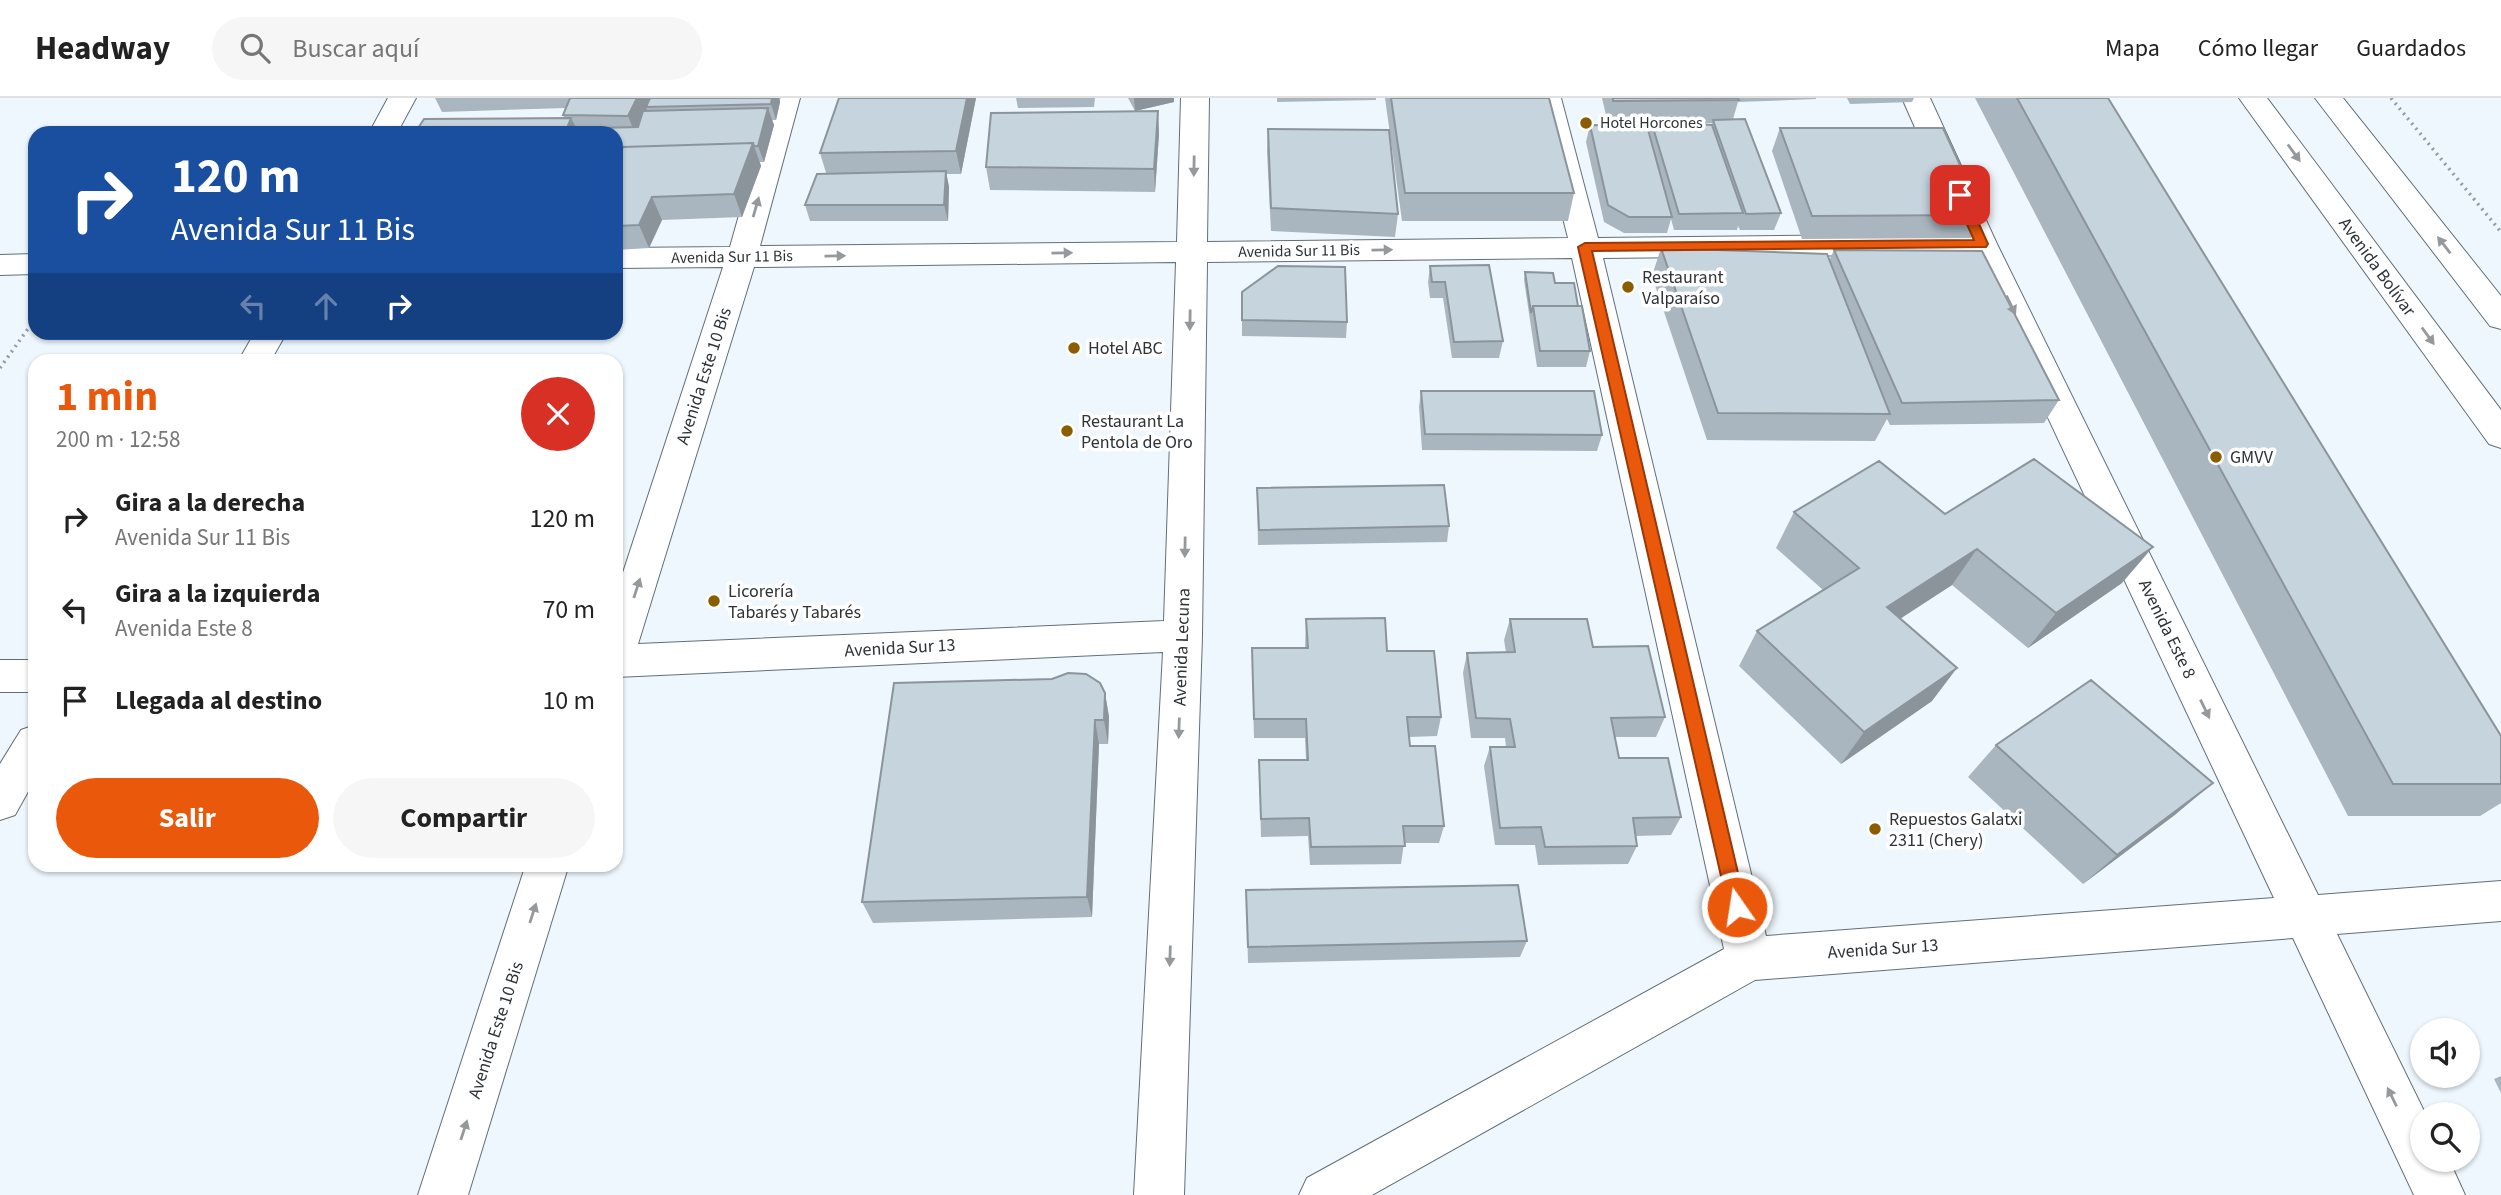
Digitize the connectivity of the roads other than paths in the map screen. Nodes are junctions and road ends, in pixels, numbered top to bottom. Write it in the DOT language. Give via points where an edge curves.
graph roads {
  1 [pos="402,98"];
  2 [pos="786,98"];
  3 [pos="1195,98"];
  4 [pos="1547,98"];
  5 [pos="1916,98"];
  6 [pos="2253,98"];
  7 [pos="2329,98"];
  8 [pos="387,126"];
  9 [pos="1982,244"];
  10 [pos="1585,247"];
  11 [pos="1192,252"];
  12 [pos="742,257"];
  13 [pos="623,258"];
  14 [pos="28,264"];
  15 [pos="0,265"];
  16 [pos="2501,318"];
  17 [pos="2501,435"];
  18 [pos="623,631"];
  19 [pos="1183,636"];
  20 [pos="623,661"];
  21 [pos="0,676"];
  22 [pos="28,676"];
  23 [pos="28,754"];
  24 [pos="0,802"];
  25 [pos="545,872"];
  26 [pos="2501,901"];
  27 [pos="2304,916"];
  28 [pos="1749,959"];
  29 [pos="2410,1132"];
  30 [pos="2429,1172"];
  31 [pos="443,1195"];
  32 [pos="1159,1195"];
  33 [pos="1324,1195"];
  34 [pos="2440,1195"];
  1 -- 8 [label="street"];
  12 -- 2 [label="street, Avenida Este 10 Bis, one-way"];
  3 -- 11 [label="street, Avenida Lecuna, one-way"];
  4 -- 10 [label="street"];
  5 -- 9 [label="street, Avenida Este 8"];
  6 -- 17 [label="street, Avenida Bolívar, one-way"];
  16 -- 7 [label="street, one-way"];
  9 -- 10 [label="street, Avenida Sur 11 Bis"];
  9 -- 27 [label="street, Avenida Este 8, one-way"];
  11 -- 10 [label="street, Avenida Sur 11 Bis, one-way"];
  10 -- 28 [label="street"];
  12 -- 11 [label="street, Avenida Sur 11 Bis, one-way"];
  11 -- 19 [label="street, Avenida Lecuna, one-way"];
  12 -- 13 [label="street, Avenida Sur 11 Bis"];
  18 -- 12 [label="street, Avenida Este 10 Bis, one-way"];
  14 -- 15 [label="street"];
  19 -- 20 [label="street, Avenida Sur 13"];
  19 -- 32 [label="street, Avenida Lecuna, one-way"];
  21 -- 22 [label="street"];
  23 -- 24 [label="street"];
  31 -- 25 [label="street, Avenida Este 10 Bis, one-way"];
  26 -- 27 [label="street, Avenida Sur 13"];
  27 -- 28 [label="street, Avenida Sur 13"];
  29 -- 27 [label="street, Avenida Este 8, one-way"];
  28 -- 33 [label="street, Avenida Sur 13"];
  30 -- 34 [label="street, Avenida Este 8"];
}
